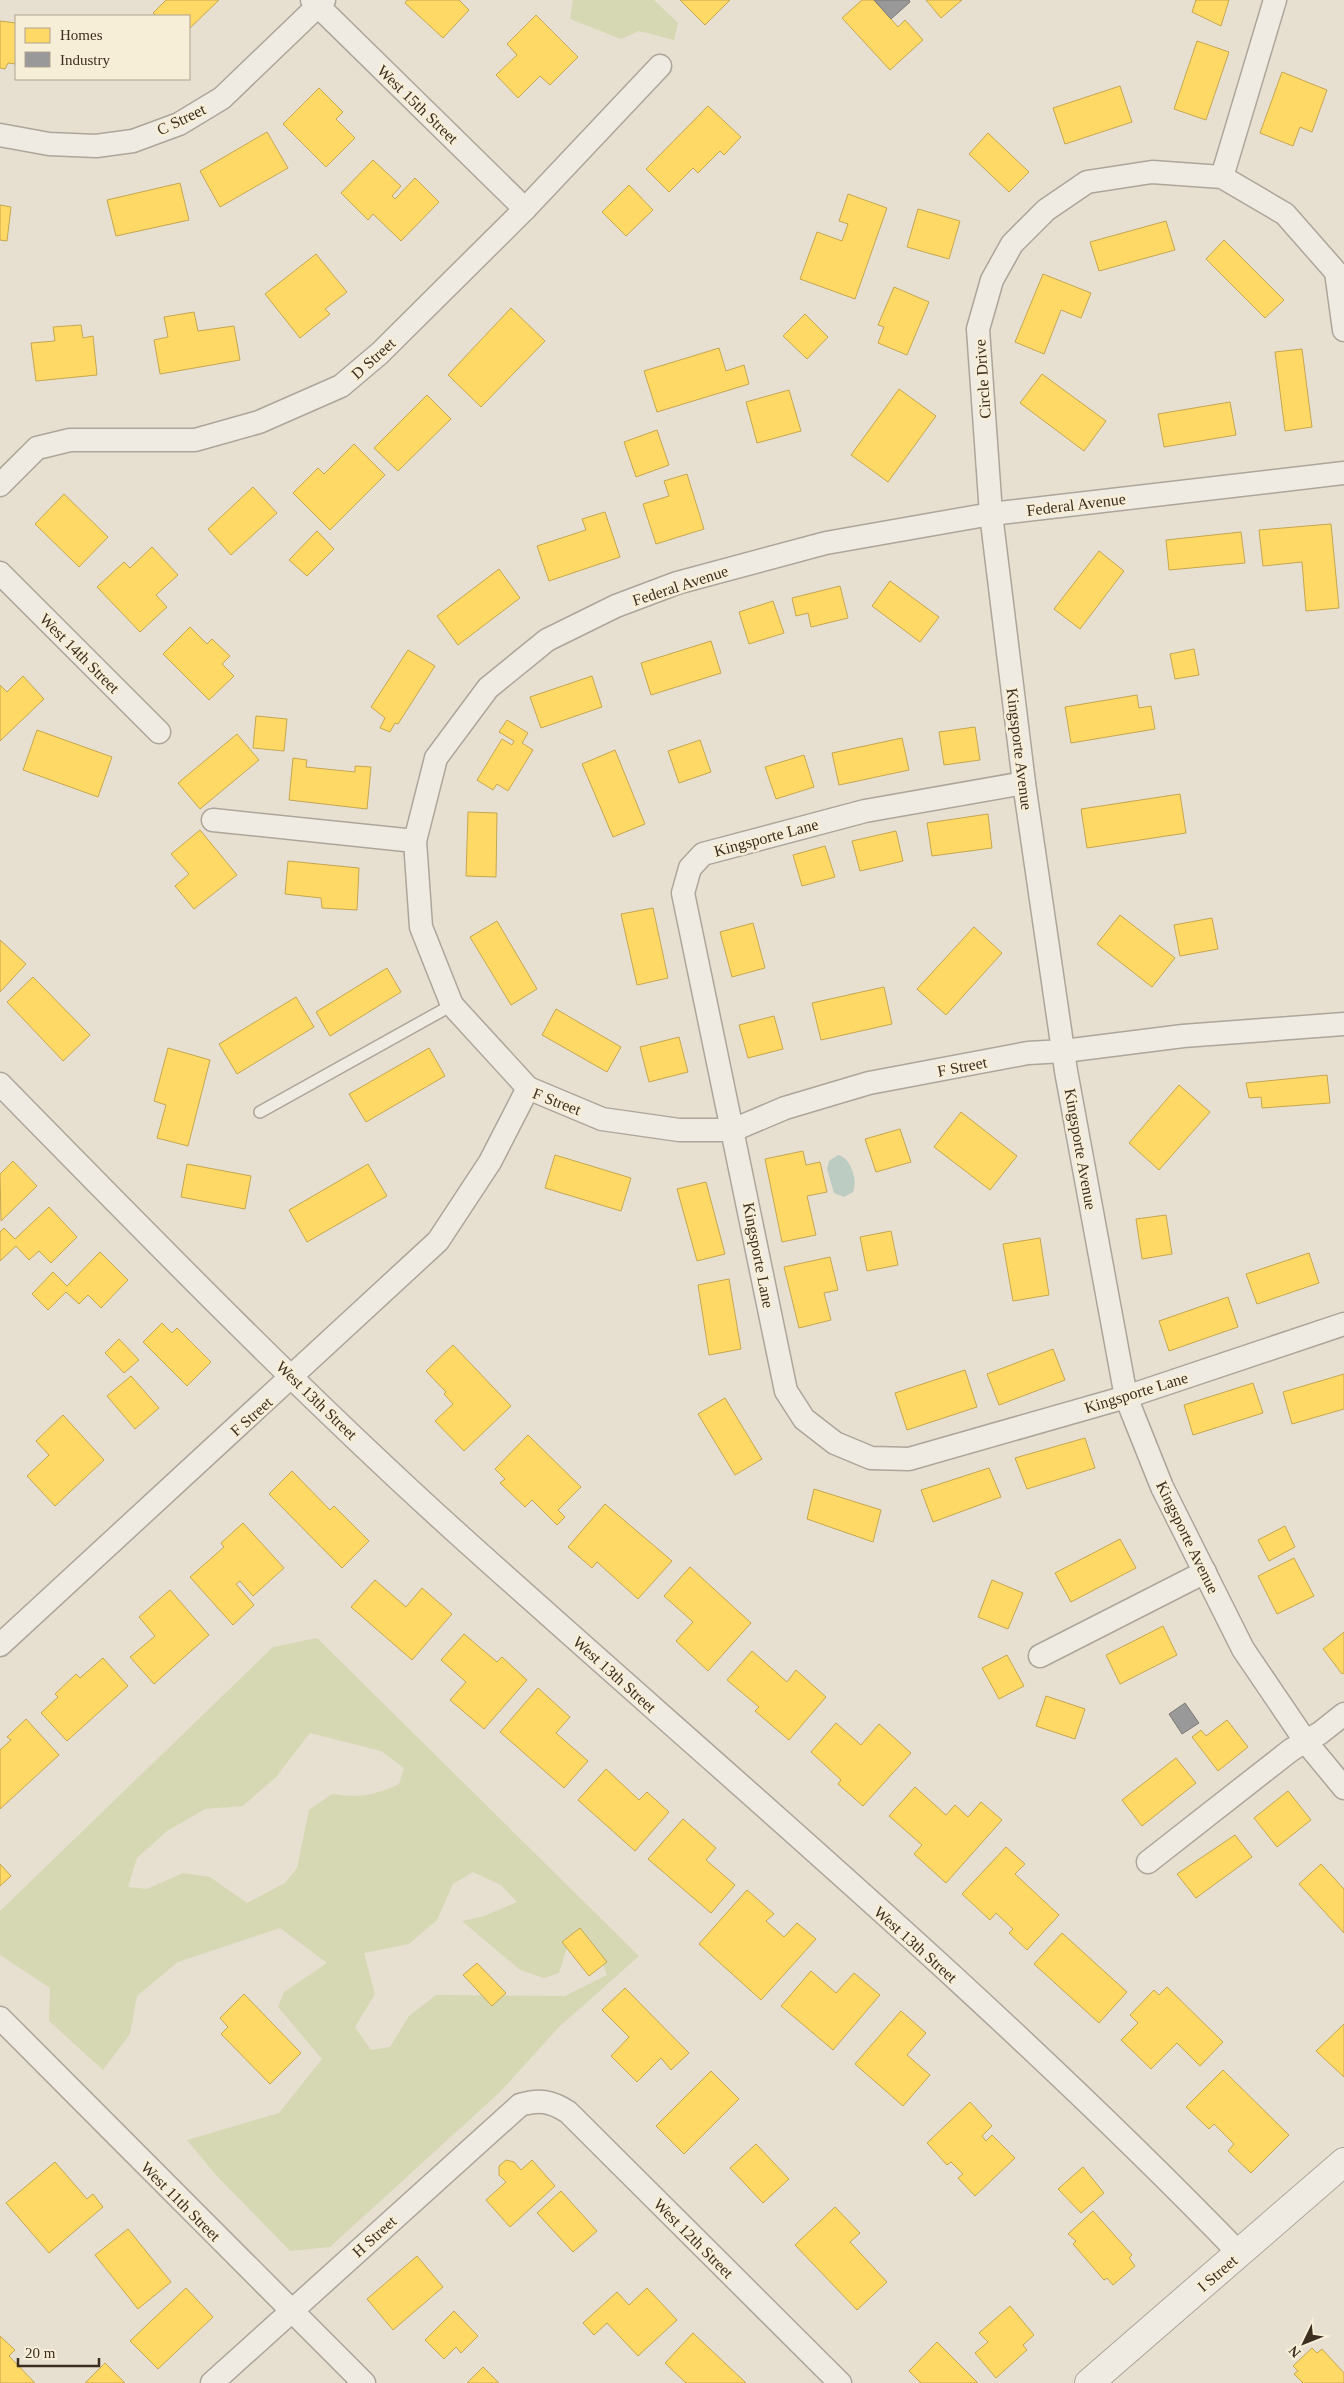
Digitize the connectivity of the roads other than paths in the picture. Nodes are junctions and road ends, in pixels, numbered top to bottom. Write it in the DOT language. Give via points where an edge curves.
graph roads {
  1 [pos="1275,0"];
  2 [pos="318,2"];
  3 [pos="660,66"];
  4 [pos="0,134"];
  5 [pos="1222,178"];
  6 [pos="525,209"];
  7 [pos="1340,270"];
  8 [pos="1344,330"];
  9 [pos="1344,473"];
  10 [pos="0,485"];
  11 [pos="991,514"];
  12 [pos="0,573"];
  13 [pos="159,732"];
  14 [pos="1024,783"];
  15 [pos="213,820"];
  16 [pos="415,841"];
  17 [pos="452,1005"];
  18 [pos="1344,1024"];
  19 [pos="1064,1051"];
  20 [pos="1,1088"];
  21 [pos="528,1088"];
  22 [pos="260,1112"];
  23 [pos="733,1130"];
  24 [pos="1344,1324"];
  25 [pos="293,1377"];
  26 [pos="1126,1397"];
  27 [pos="1206,1572"];
  28 [pos="0,1646"];
  29 [pos="1040,1656"];
  30 [pos="1344,1714"];
  31 [pos="1306,1742"];
  32 [pos="1344,1788"];
  33 [pos="1148,1862"];
  34 [pos="0,2018"];
  35 [pos="543,2100"];
  36 [pos="1344,2162"];
  37 [pos="1239,2253"];
  38 [pos="291,2311"];
  39 [pos="212,2383"];
  40 [pos="364,2383"];
  41 [pos="840,2383"];
  42 [pos="1089,2383"];
  1 -- 5 [label="street"];
  2 -- 4 [label="street, C Street" via="222,98 179,124 133,141 96,146 49,144"];
  2 -- 6 [label="street, West 15th Street"];
  3 -- 6 [label="street, D Street"];
  5 -- 7 [label="street, Circle Drive" via="1285,214"];
  5 -- 11 [label="street, Circle Drive" via="1152,172 1087,182 1046,210 1012,244 992,280 978,329"];
  6 -- 10 [label="street, D Street" via="380,353 341,386 259,422 195,440 70,440 37,448"];
  7 -- 8 [label="street, Circle Drive"];
  9 -- 11 [label="street, Federal Avenue"];
  11 -- 14 [label="street, Kingsporte Avenue"];
  11 -- 16 [label="street, Federal Avenue" via="826,543 677,583 616,606 547,640 488,688 436,758"];
  12 -- 13 [label="street, West 14th Street"];
  14 -- 19 [label="street, Kingsporte Avenue"];
  14 -- 23 [label="street, Kingsporte Lane" via="865,811 704,854 690,868 683,893"];
  15 -- 16 [label="street"];
  16 -- 17 [label="street, Federal Avenue" via="421,927"];
  17 -- 21 [label="street, Federal Avenue"];
  17 -- 22 [label="lane"];
  18 -- 19 [label="street, F Street" via="1183,1036"];
  19 -- 23 [label="street, F Street" via="1028,1053 869,1083 785,1108"];
  19 -- 26 [label="street, Kingsporte Avenue"];
  20 -- 25 [label="street, West 13th Street"];
  21 -- 23 [label="street, F Street" via="602,1119 679,1130"];
  21 -- 25 [label="street, F Street" via="490,1162 438,1241"];
  23 -- 26 [label="street, Kingsporte Lane" via="786,1391 804,1419 835,1443 871,1458 909,1460"];
  24 -- 26 [label="street, Kingsporte Lane"];
  25 -- 28 [label="street, F Street"];
  25 -- 37 [label="street, West 13th Street" via="454,1531 1050,2066"];
  26 -- 27 [label="street, Kingsporte Avenue" via="1162,1487"];
  27 -- 29 [label="street"];
  27 -- 31 [label="street, Kingsporte Avenue" via="1244,1650"];
  30 -- 31 [label="street"];
  31 -- 32 [label="street, Kingsporte Avenue"];
  31 -- 33 [label="street" via="1291,1750"];
  34 -- 38 [label="street, West 11th Street"];
  35 -- 38 [label="street, H Street" via="520,2106"];
  35 -- 41 [label="street, West 12th Street" via="568,2112"];
  36 -- 37 [label="street, I Street"];
  37 -- 42 [label="street, I Street"];
  38 -- 39 [label="street, H Street"];
  38 -- 40 [label="street, West 11th Street"];
}
